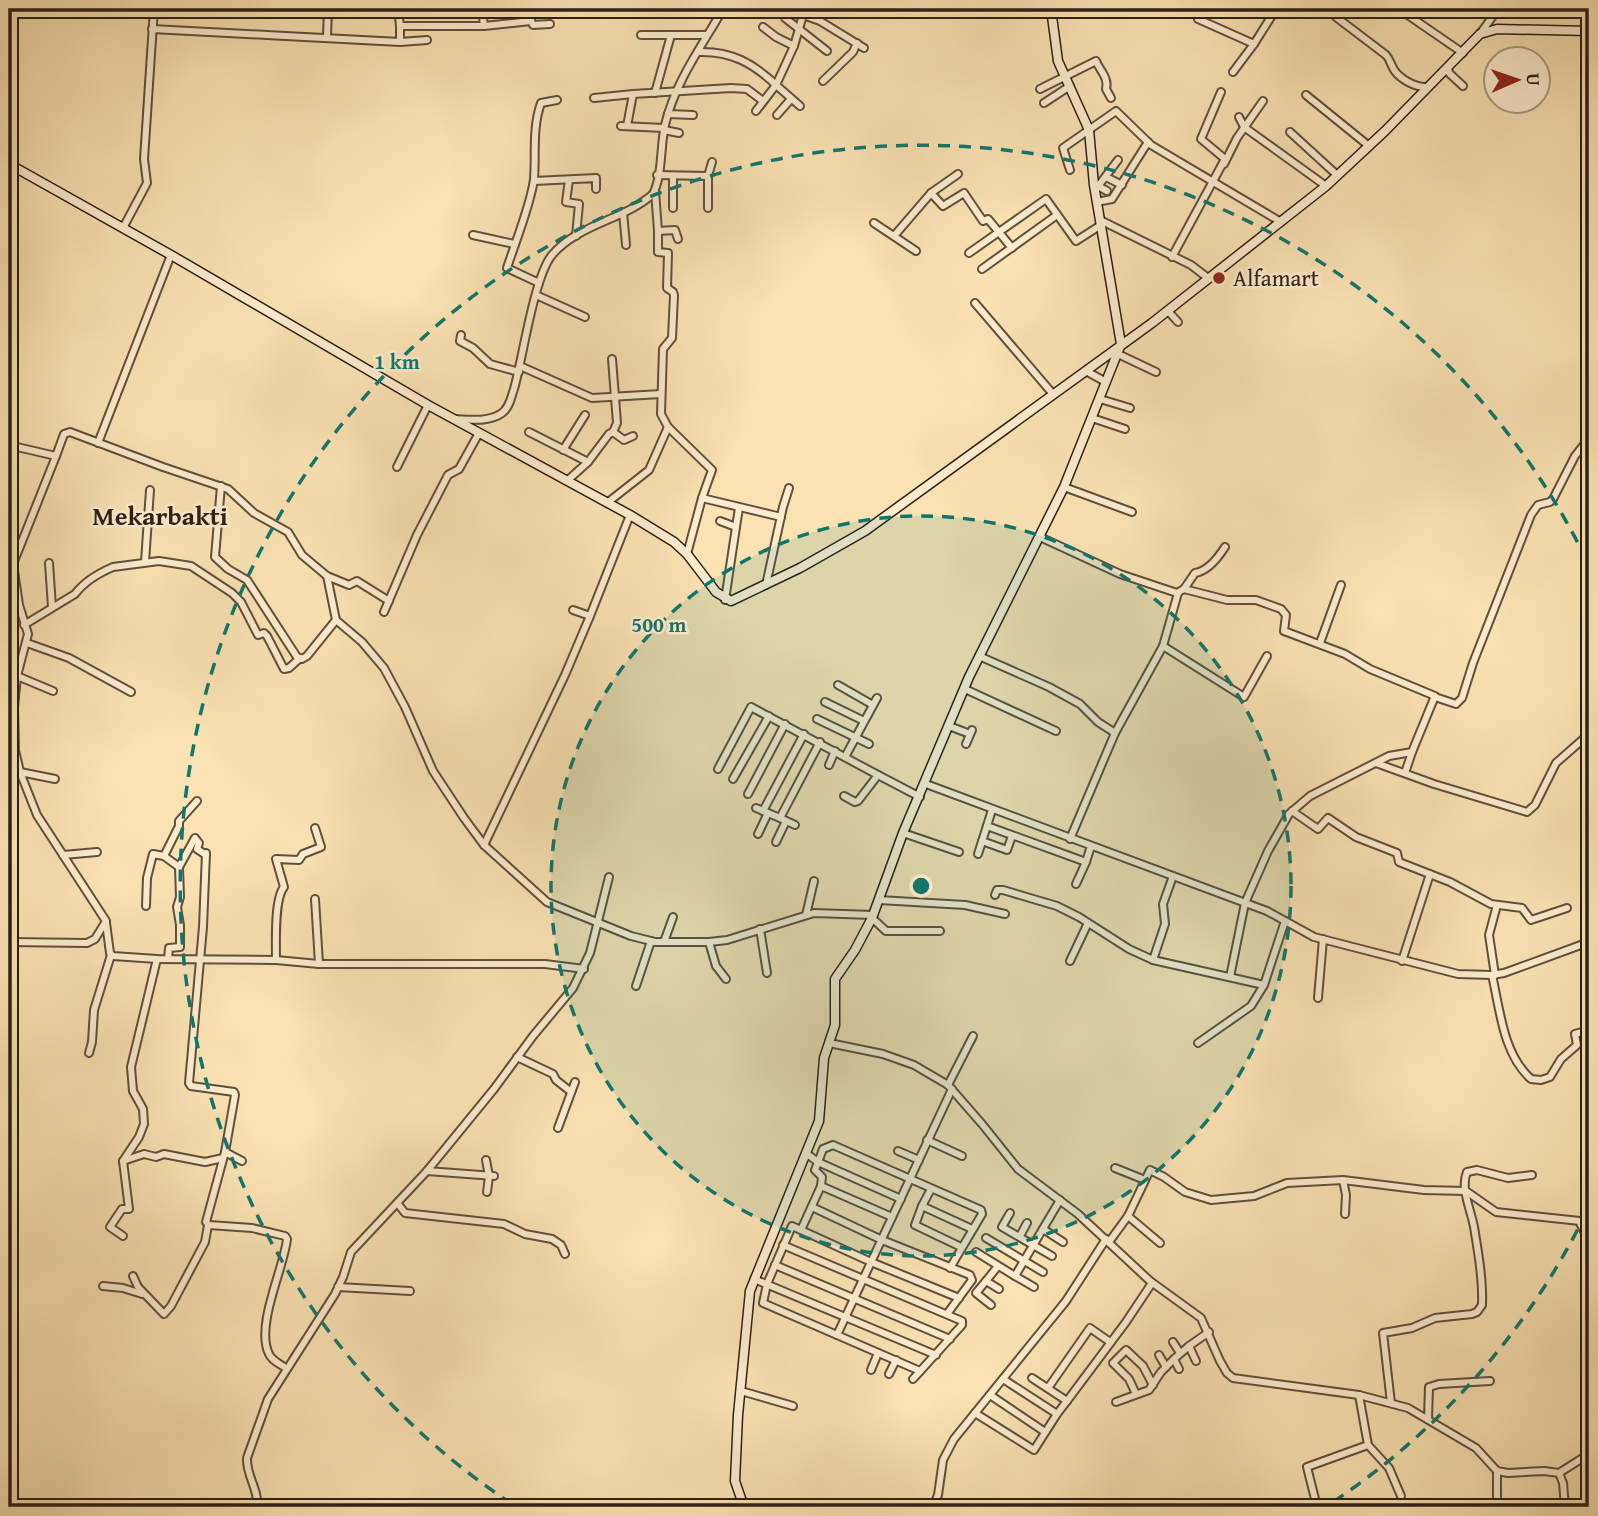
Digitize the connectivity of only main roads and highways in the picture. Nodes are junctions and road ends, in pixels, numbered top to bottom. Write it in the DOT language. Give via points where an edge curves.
graph roads {
  1 [pos="1051,9"];
  2 [pos="1589,31"];
  3 [pos="12,166"];
  4 [pos="1121,344"];
  5 [pos="744,1507"];
  1 -- 4 [label="main road" via="1058,61 1089,130"];
  2 -- 4 [label="main road" via="1497,29 1480,34 1326,186"];
  3 -- 4 [label="main road" via="428,405 630,515 674,542 711,587 731,601 865,531"];
  4 -- 5 [label="main road" via="1064,486 979,656 903,832 872,917 835,979 835,1026 824,1060 819,1119 750,1291 735,1481"];
}
